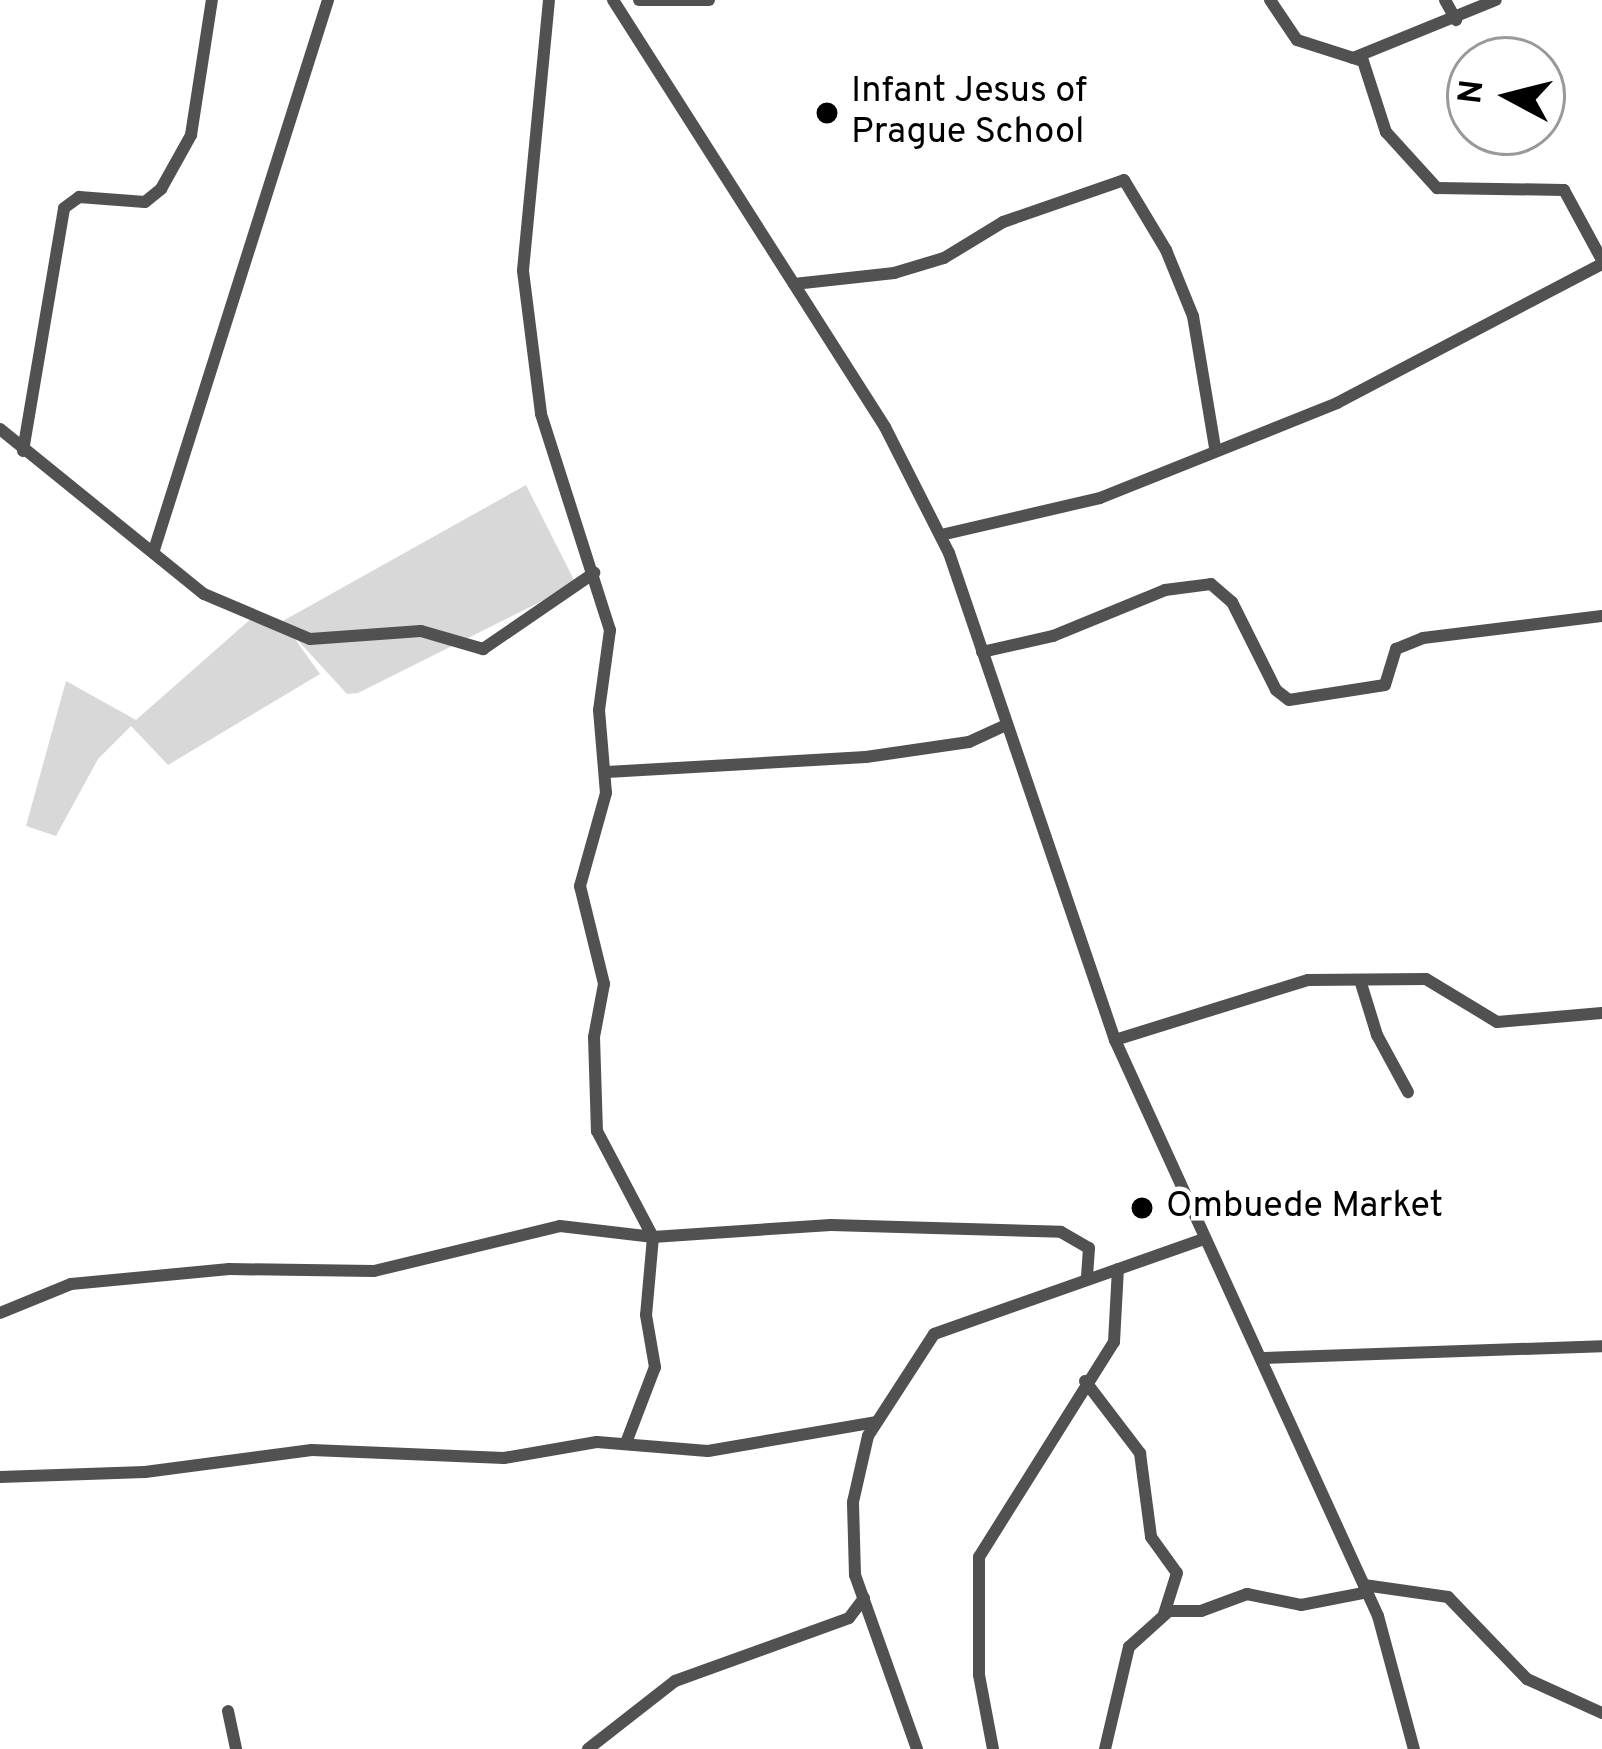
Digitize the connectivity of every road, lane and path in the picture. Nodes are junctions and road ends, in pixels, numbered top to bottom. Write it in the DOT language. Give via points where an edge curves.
graph roads {
  1 [pos="212,0"];
  2 [pos="328,0"];
  3 [pos="549,0"];
  4 [pos="614,0"];
  5 [pos="636,0"];
  6 [pos="710,0"];
  7 [pos="1270,0"];
  8 [pos="1445,0"];
  9 [pos="1496,0"];
  10 [pos="622,13"];
  11 [pos="1456,20"];
  12 [pos="1349,59"];
  13 [pos="1602,262"];
  14 [pos="794,284"];
  15 [pos="0,429"];
  16 [pos="1215,448"];
  17 [pos="23,451"];
  18 [pos="941,535"];
  19 [pos="154,550"];
  20 [pos="594,573"];
  21 [pos="1602,616"];
  22 [pos="982,652"];
  23 [pos="1006,725"];
  24 [pos="607,772"];
  25 [pos="1360,980"];
  26 [pos="1602,1013"];
  27 [pos="1115,1040"];
  28 [pos="1408,1092"];
  29 [pos="653,1237"];
  30 [pos="1204,1240"];
  31 [pos="1118,1269"];
  32 [pos="1087,1280"];
  33 [pos="0,1312"];
  34 [pos="1602,1346"];
  35 [pos="1263,1358"];
  36 [pos="1085,1381"];
  37 [pos="877,1422"];
  38 [pos="626,1443"];
  39 [pos="0,1478"];
  40 [pos="1366,1589"];
  41 [pos="865,1596"];
  42 [pos="1165,1614"];
  43 [pos="227,1711"];
  44 [pos="1602,1714"];
  45 [pos="236,1749"];
  46 [pos="588,1749"];
  47 [pos="917,1749"];
  48 [pos="993,1749"];
  49 [pos="1105,1749"];
  50 [pos="1414,1749"];
  1 -- 17 [label="street" via="193,128 161,189 141,202 84,196 66,205"];
  2 -- 19 [label="street"];
  3 -- 20 [label="street" via="523,271 541,414"];
  4 -- 10 [label="street"];
  5 -- 6 [label="street"];
  5 -- 10 [label="street"];
  7 -- 12 [label="street" via="1297,40"];
  8 -- 11 [label="street"];
  9 -- 11 [label="street"];
  10 -- 14 [label="street"];
  11 -- 12 [label="street"];
  12 -- 13 [label="street" via="1368,66 1386,132 1433,184 1444,191 1564,190"];
  13 -- 16 [label="street" via="1413,370"];
  14 -- 16 [label="street" via="894,273 944,258 1003,222 1124,179 1166,250 1192,316"];
  14 -- 18 [label="street" via="904,459"];
  15 -- 17 [label="street"];
  16 -- 18 [label="street" via="1100,498"];
  17 -- 19 [label="street"];
  18 -- 22 [label="street"];
  19 -- 20 [label="street" via="204,594 298,636 421,632 471,650"];
  20 -- 24 [label="street" via="610,630 599,710"];
  21 -- 22 [label="street" via="1423,638 1396,649 1385,685 1295,699 1278,694 1232,602 1211,584 1165,590 1053,636"];
  22 -- 23 [label="street"];
  23 -- 24 [label="street" via="969,742 866,757"];
  23 -- 27 [label="street"];
  24 -- 29 [label="street" via="579,876 604,984 594,1112 608,1156"];
  25 -- 26 [label="street" via="1433,981 1497,1022"];
  25 -- 27 [label="street" via="1283,984"];
  25 -- 28 [label="street" via="1377,1035"];
  27 -- 30 [label="street"];
  29 -- 32 [label="street" via="831,1225 1061,1232 1089,1248"];
  29 -- 33 [label="street" via="532,1228 374,1271 229,1269 86,1282"];
  29 -- 38 [label="street" via="646,1304 655,1366"];
  30 -- 31 [label="street"];
  30 -- 35 [label="street"];
  31 -- 32 [label="street"];
  31 -- 36 [label="street" via="1114,1342"];
  32 -- 37 [label="street" via="1032,1306 934,1334"];
  34 -- 35 [label="street"];
  35 -- 40 [label="street"];
  36 -- 42 [label="street" via="1140,1453 1150,1537 1177,1573"];
  36 -- 48 [label="street" via="979,1557 979,1676"];
  37 -- 38 [label="street" via="708,1451"];
  37 -- 41 [label="street" via="859,1466 852,1527"];
  38 -- 39 [label="street" via="503,1458 312,1450 145,1472"];
  40 -- 42 [label="street" via="1308,1605 1233,1595"];
  40 -- 44 [label="street" via="1448,1597 1527,1679"];
  40 -- 50 [label="street" via="1397,1670"];
  41 -- 46 [label="street" via="848,1618 675,1681"];
  41 -- 47 [label="street"];
  42 -- 49 [label="street" via="1127,1651"];
  43 -- 45 [label="street"];
}
